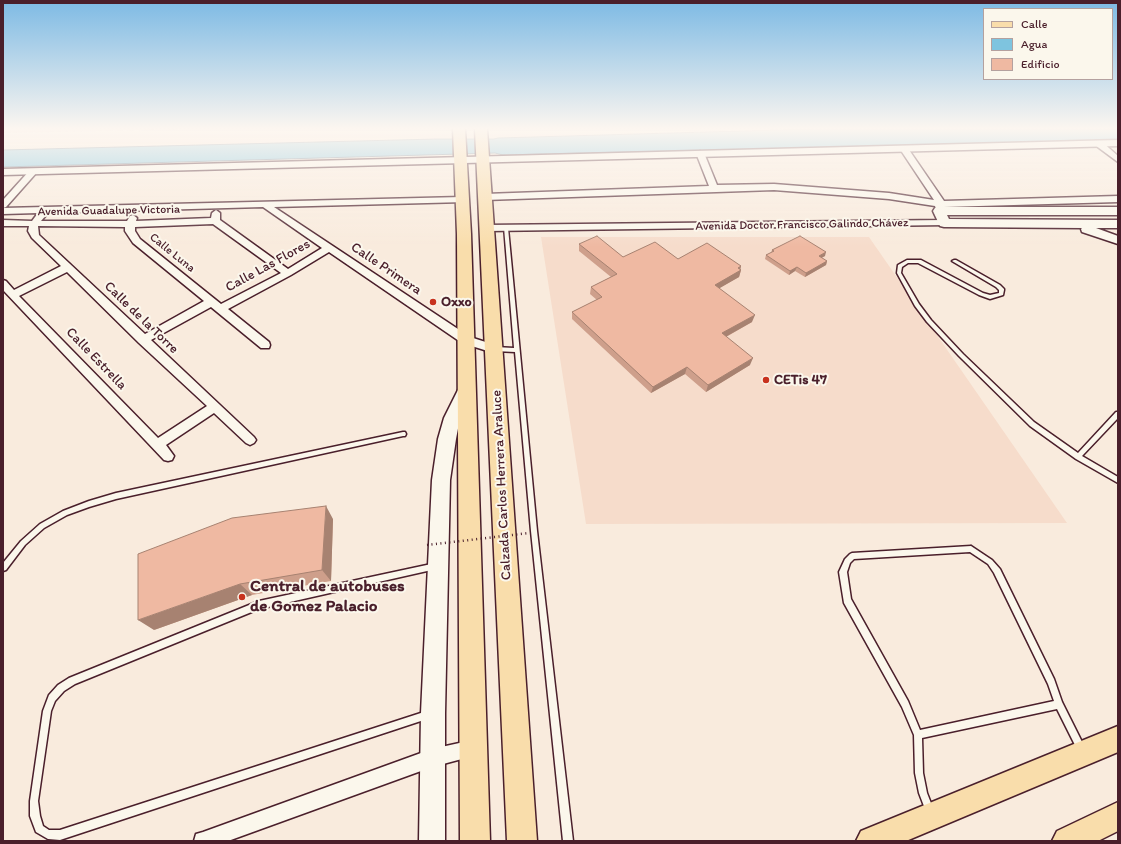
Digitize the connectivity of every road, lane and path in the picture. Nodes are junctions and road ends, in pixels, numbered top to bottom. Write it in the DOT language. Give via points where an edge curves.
graph roads {
  1 [pos="127,168"];
  2 [pos="460,168"];
  3 [pos="482,168"];
  4 [pos="706,168"];
  5 [pos="916,168"];
  6 [pos="34,171"];
  7 [pos="3,172"];
  8 [pos="714,188"];
  9 [pos="484,197"];
  10 [pos="1118,199"];
  11 [pos="462,200"];
  12 [pos="3,205"];
  13 [pos="266,205"];
  14 [pos="217,206"];
  15 [pos="940,207"];
  16 [pos="138,208"];
  17 [pos="45,210"];
  18 [pos="3,211"];
  19 [pos="1061,211"];
  20 [pos="1118,211"];
  21 [pos="215,221"];
  22 [pos="3,223"];
  23 [pos="34,224"];
  24 [pos="130,224"];
  25 [pos="944,224"];
  26 [pos="1118,224"];
  27 [pos="1075,225"];
  28 [pos="496,228"];
  29 [pos="1118,240"];
  30 [pos="329,248"];
  31 [pos="954,261"];
  32 [pos="68,268"];
  33 [pos="288,273"];
  34 [pos="3,283"];
  35 [pos="12,295"];
  36 [pos="211,302"];
  37 [pos="220,309"];
  38 [pos="143,340"];
  39 [pos="466,340"];
  40 [pos="265,345"];
  41 [pos="494,349"];
  42 [pos="517,350"];
  43 [pos="467,388"];
  44 [pos="215,407"];
  45 [pos="1118,414"];
  46 [pos="403,434"];
  47 [pos="250,440"];
  48 [pos="158,444"];
  49 [pos="168,456"];
  50 [pos="1078,457"];
  51 [pos="1118,480"];
  52 [pos="529,533"];
  53 [pos="427,545"];
  54 [pos="437,565"];
  55 [pos="3,568"];
  56 [pos="1059,704"];
  57 [pos="433,713"];
  58 [pos="918,735"];
  59 [pos="1118,739"];
  60 [pos="473,748"];
  61 [pos="1083,753"];
  62 [pos="432,758"];
  63 [pos="932,816"];
  64 [pos="1118,816"];
  65 [pos="203,841"];
  66 [pos="432,841"];
  67 [pos="476,841"];
  68 [pos="522,841"];
  69 [pos="568,841"];
  70 [pos="871,841"];
  71 [pos="1067,841"];
  1 -- 6 [label="street"];
  2 -- 11 [label="main road"];
  3 -- 9 [label="main road, Calzada Carlos Herrera Araluce"];
  4 -- 8 [label="street"];
  5 -- 15 [label="street"];
  6 -- 7 [label="street"];
  6 -- 12 [label="street"];
  8 -- 9 [label="street"];
  8 -- 15 [label="street" via="774,187 825,190 889,196"];
  9 -- 28 [label="main road, Calzada Carlos Herrera Araluce"];
  10 -- 15 [label="street"];
  11 -- 13 [label="street, Avenida Guadalupe Victoria"];
  11 -- 39 [label="main road"];
  13 -- 14 [label="street, Avenida Guadalupe Victoria"];
  13 -- 30 [label="street, Calle Primera"];
  14 -- 16 [label="street, Avenida Guadalupe Victoria"];
  14 -- 21 [label="street"];
  15 -- 19 [label="street"];
  15 -- 25 [label="street"];
  16 -- 17 [label="street, Avenida Guadalupe Victoria"];
  16 -- 24 [label="street"];
  17 -- 18 [label="street, Avenida Guadalupe Victoria"];
  17 -- 23 [label="street"];
  19 -- 20 [label="street"];
  19 -- 27 [label="street"];
  21 -- 24 [label="street, Avenida Guadalupe Victoria"];
  21 -- 33 [label="street"];
  22 -- 23 [label="street, Avenida Guadalupe Victoria"];
  23 -- 24 [label="street, Avenida Guadalupe Victoria"];
  23 -- 32 [label="street, Calle de la Torre" via="35,236"];
  24 -- 36 [label="street, Calle Luna" via="130,231 136,241"];
  25 -- 27 [label="street, Avenida Doctor Francisco Galindo Chávez"];
  25 -- 28 [label="street, Avenida Doctor Francisco Galindo Chávez"];
  26 -- 27 [label="street, Avenida Doctor Francisco Galindo Chávez"];
  27 -- 29 [label="street"];
  28 -- 41 [label="main road, Calzada Carlos Herrera Araluce"];
  28 -- 42 [label="lane"];
  30 -- 33 [label="street, Calle Las Flores"];
  30 -- 39 [label="street, Calle Primera"];
  31 -- 50 [label="lane" via="998,286 1002,290 1001,294 990,297 981,294 919,261 907,262 900,266 899,273 921,310 961,355 1032,424"];
  32 -- 35 [label="street"];
  32 -- 38 [label="street, Calle de la Torre"];
  33 -- 37 [label="street, Calle Las Flores"];
  34 -- 35 [label="street, Calle Estrella"];
  35 -- 48 [label="street, Calle Estrella"];
  36 -- 37 [label="street, Calle Luna"];
  36 -- 38 [label="street, Calle Las Flores"];
  37 -- 40 [label="street, Calle Luna"];
  38 -- 44 [label="street, Calle de la Torre"];
  39 -- 41 [label="street, Calle Primera"];
  39 -- 43 [label="main road"];
  41 -- 42 [label="lane"];
  41 -- 68 [label="main road, Calzada Carlos Herrera Araluce"];
  42 -- 69 [label="lane" via="534,539"];
  43 -- 54 [label="street" via="452,418 443,460"];
  43 -- 60 [label="main road"];
  44 -- 47 [label="street, Calle de la Torre"];
  44 -- 48 [label="street"];
  45 -- 50 [label="lane"];
  46 -- 55 [label="lane" via="89,504 65,513 42,526 22,543"];
  48 -- 49 [label="street, Calle Estrella"];
  50 -- 51 [label="lane"];
  52 -- 53 [label="path, bridge"];
  54 -- 57 [label="street"];
  54 -- 57 [label="lane" via="260,605 72,681 52,698 47,711 34,816 39,830 60,835"];
  56 -- 58 [label="lane"];
  56 -- 58 [label="lane" via="990,562 971,549 852,556 843,572 848,600 905,704"];
  56 -- 61 [label="lane"];
  57 -- 62 [label="street"];
  58 -- 63 [label="lane" via="919,773"];
  59 -- 61 [label="main road"];
  60 -- 62 [label="street"];
  60 -- 67 [label="main road"];
  61 -- 63 [label="main road"];
  62 -- 65 [label="street"];
  62 -- 66 [label="street"];
  63 -- 70 [label="main road"];
  64 -- 71 [label="main road"];
}
